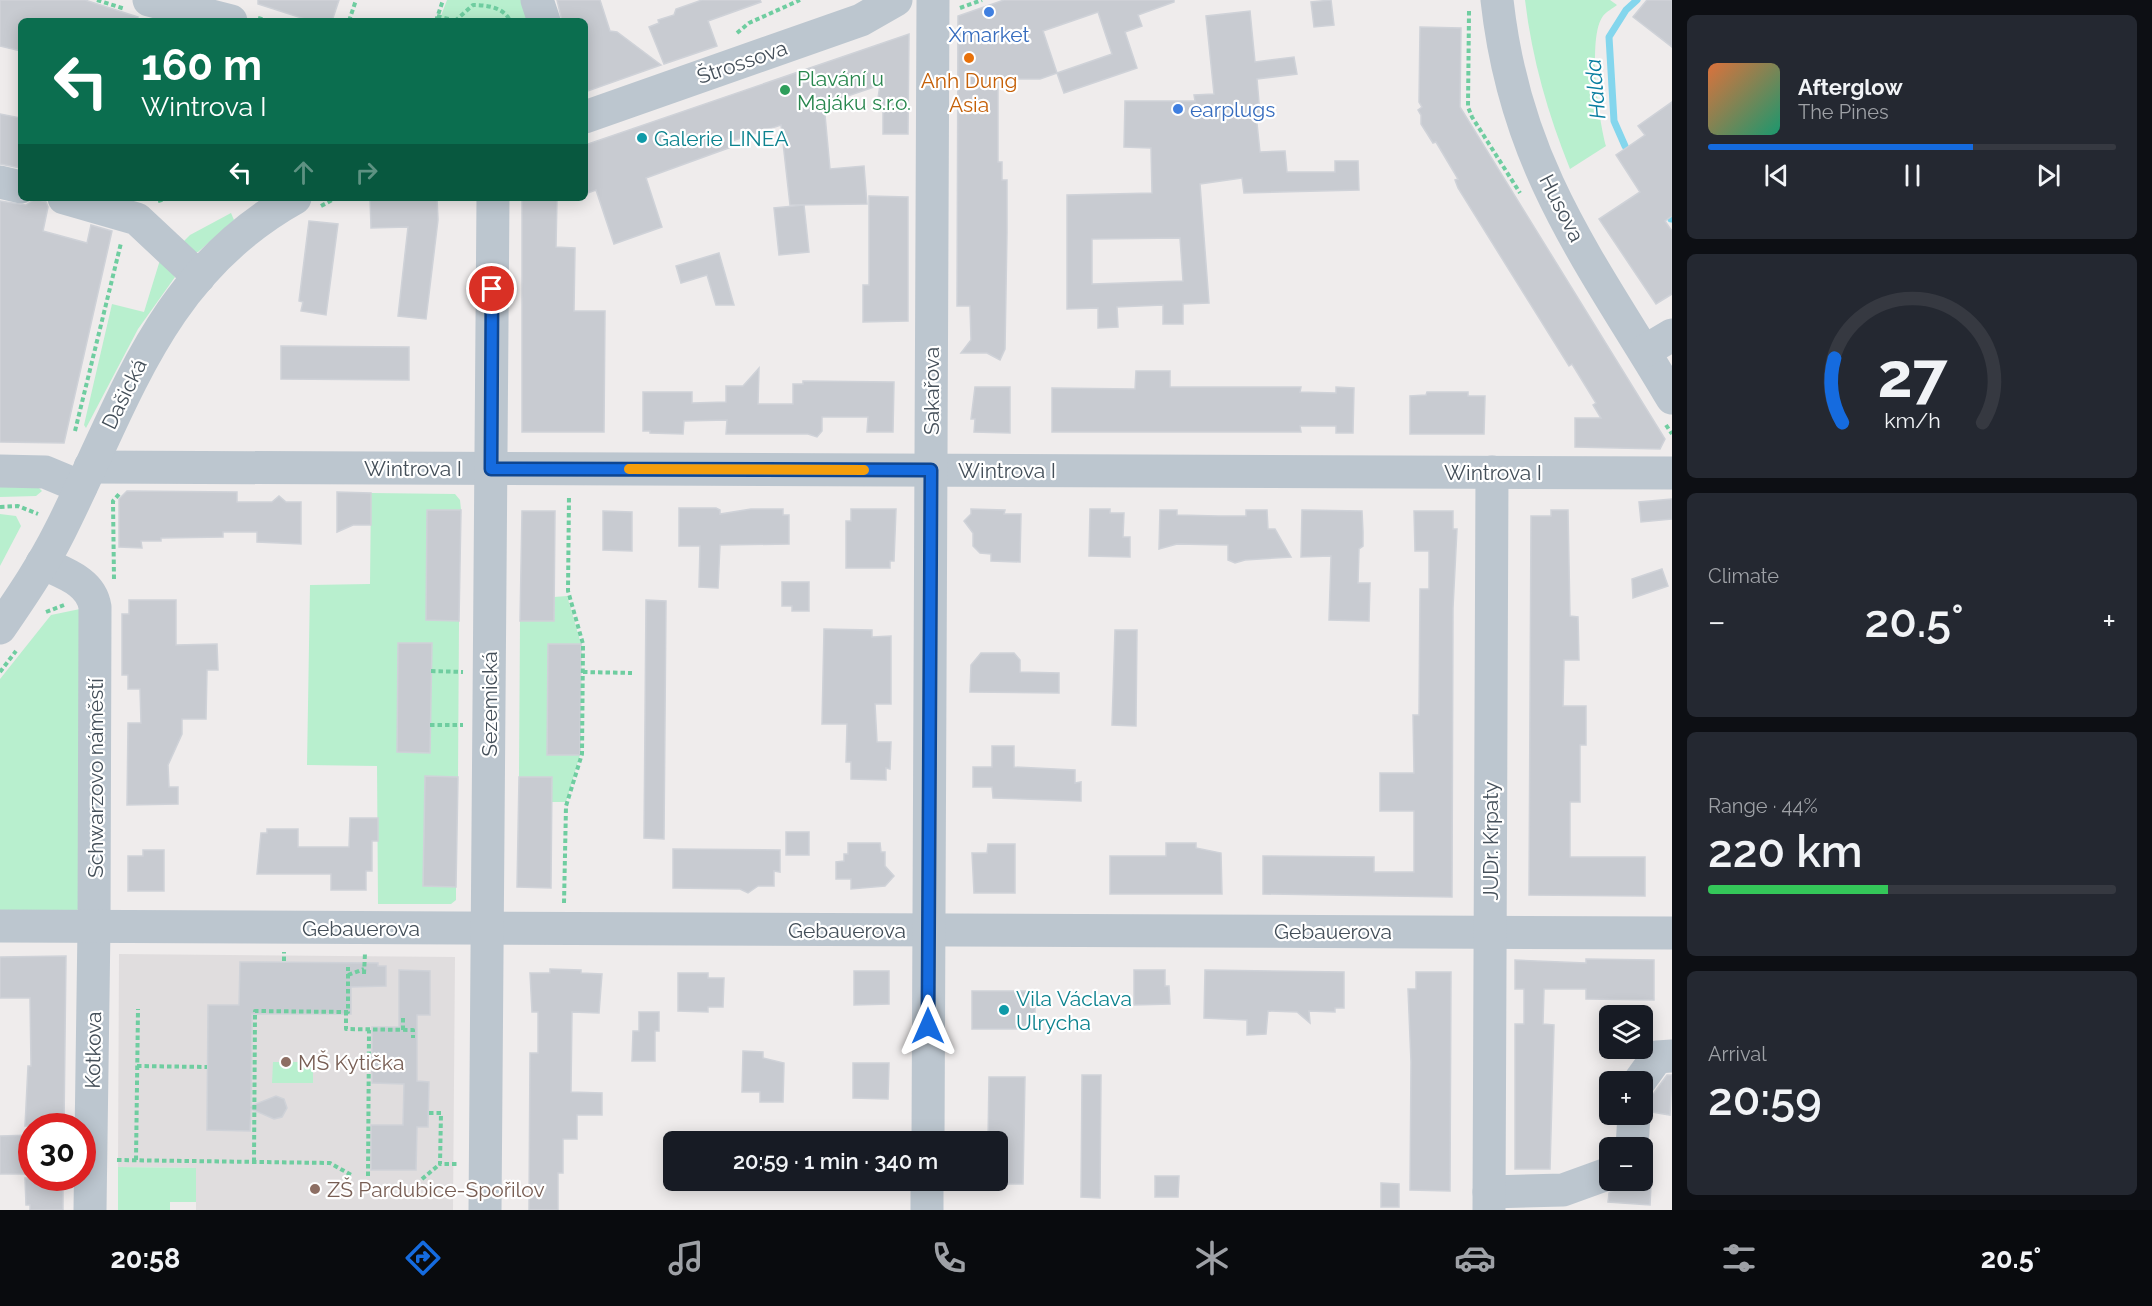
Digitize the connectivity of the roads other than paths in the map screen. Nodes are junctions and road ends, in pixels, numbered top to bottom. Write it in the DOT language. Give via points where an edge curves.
graph roads {
  1 [pos="537,0"];
  2 [pos="896,0"];
  3 [pos="933,0"];
  4 [pos="1497,0"];
  5 [pos="179,7"];
  6 [pos="220,18"];
  7 [pos="543,18"];
  8 [pos="588,116"];
  9 [pos="0,182"];
  10 [pos="18,186"];
  11 [pos="75,201"];
  12 [pos="493,201"];
  13 [pos="307,202"];
  14 [pos="200,277"];
  15 [pos="1658,343"];
  16 [pos="1672,398"];
  17 [pos="491,469"];
  18 [pos="931,470"];
  19 [pos="0,471"];
  20 [pos="1492,472"];
  21 [pos="1672,473"];
  22 [pos="86,477"];
  23 [pos="42,563"];
  24 [pos="9,638"];
  25 [pos="0,926"];
  26 [pos="94,926"];
  27 [pos="487,928"];
  28 [pos="928,930"];
  29 [pos="1490,932"];
  30 [pos="1672,933"];
  31 [pos="1672,1056"];
  32 [pos="1647,1071"];
  33 [pos="928,1131"];
  34 [pos="1599,1177"];
  35 [pos="927,1191"];
  36 [pos="1489,1201"];
  37 [pos="90,1210"];
  38 [pos="484,1210"];
  39 [pos="927,1210"];
  1 -- 7 [label="street"];
  2 -- 8 [label="street, Štrossova" via="861,20"];
  3 -- 18 [label="street, Sakařova"];
  4 -- 15 [label="street, Husova" via="1512,84 1548,185 1573,232"];
  5 -- 6 [label="street"];
  9 -- 10 [label="street"];
  11 -- 14 [label="street" via="127,215 144,224"];
  12 -- 17 [label="street, Sezemická"];
  13 -- 14 [label="street, Dašická" via="244,233"];
  14 -- 22 [label="street, Dašická" via="174,307 141,357"];
  15 -- 16 [label="street, Husova"];
  17 -- 18 [label="street, Wintrova I"];
  17 -- 22 [label="street, Wintrova I"];
  17 -- 27 [label="street, Sezemická"];
  18 -- 20 [label="street, Wintrova I"];
  18 -- 28 [label="street, Sakařova"];
  19 -- 22 [label="street"];
  20 -- 21 [label="street, Wintrova I"];
  20 -- 29 [label="street, JUDr. Krpaty"];
  22 -- 23 [label="street, Dašická"];
  23 -- 24 [label="street, Dašická"];
  23 -- 26 [label="street, Schwarzovo náměstí" via="81,583 91,593 95,615"];
  25 -- 26 [label="street"];
  26 -- 27 [label="street, Gebauerova"];
  26 -- 37 [label="street, Kotkova"];
  27 -- 28 [label="street, Gebauerova"];
  27 -- 38 [label="street, Sezemická"];
  28 -- 29 [label="street, Gebauerova"];
  28 -- 33 [label="street, Sakařova"];
  29 -- 30 [label="street, Gebauerova"];
  29 -- 36 [label="street, JUDr. Krpaty"];
  31 -- 32 [label="street" via="1657,1057"];
  34 -- 36 [label="street" via="1563,1190"];
  35 -- 39 [label="street"];
}
